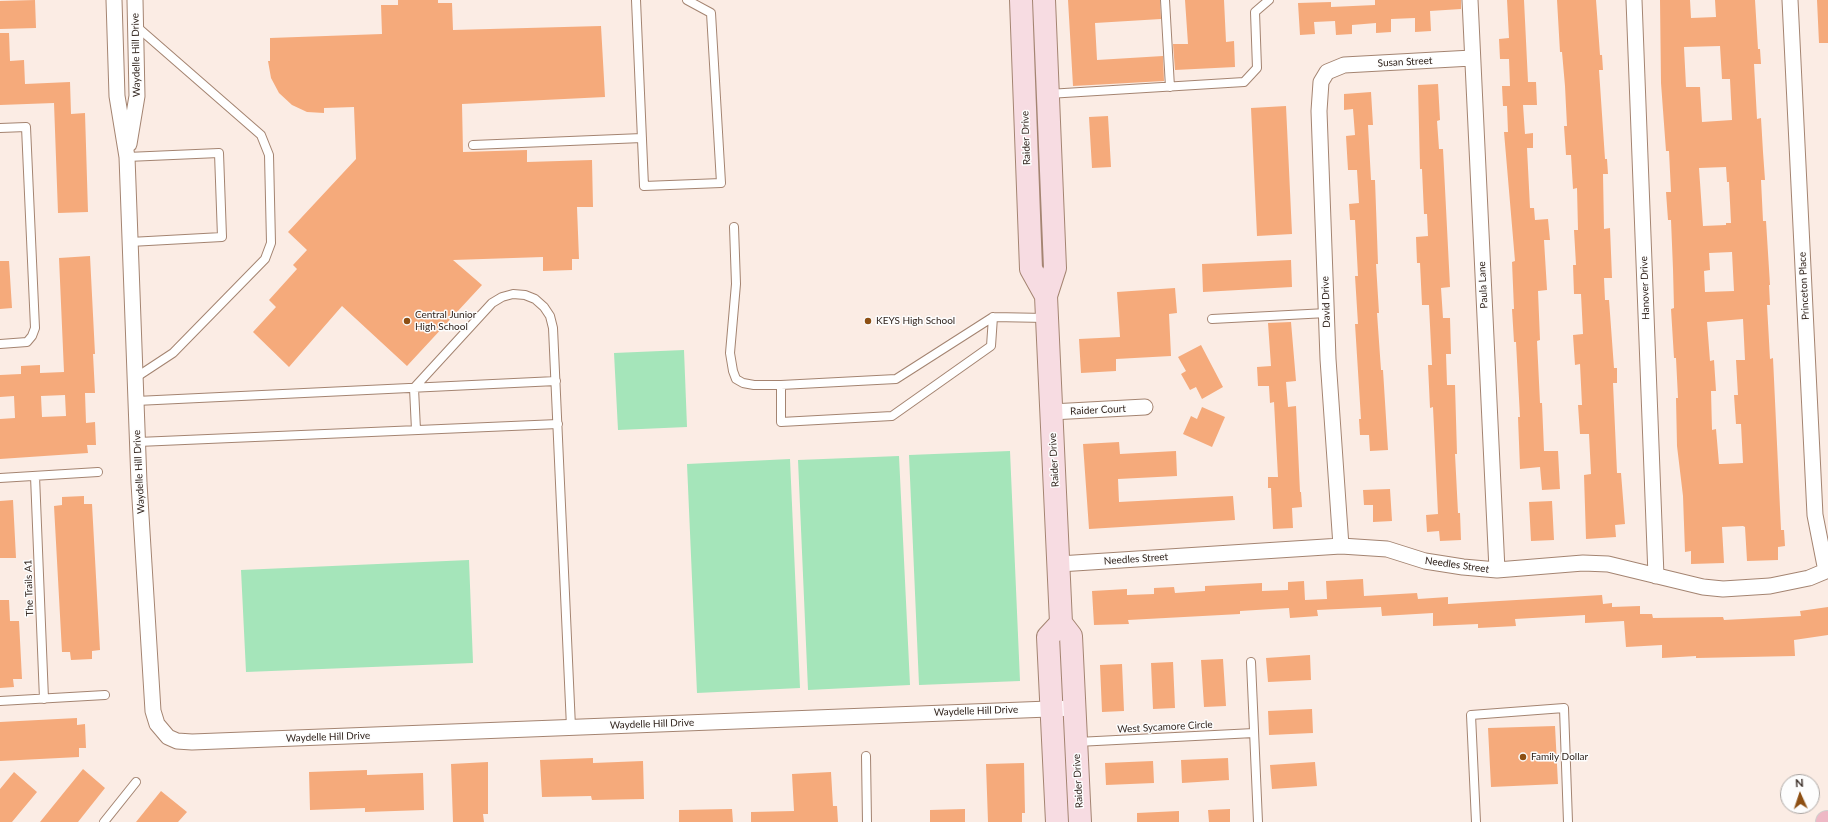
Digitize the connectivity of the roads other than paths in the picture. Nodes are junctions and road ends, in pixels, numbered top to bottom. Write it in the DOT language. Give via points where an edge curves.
graph roads {
  1 [pos="114,0"];
  2 [pos="135,0"];
  3 [pos="636,0"];
  4 [pos="687,0"];
  5 [pos="1021,0"];
  6 [pos="1044,0"];
  7 [pos="1165,0"];
  8 [pos="1269,0"];
  9 [pos="1470,0"];
  10 [pos="1634,0"];
  11 [pos="1790,0"];
  12 [pos="136,26"];
  13 [pos="1045,34"];
  14 [pos="1022,35"];
  15 [pos="1472,58"];
  16 [pos="1338,66"];
  17 [pos="1170,87"];
  18 [pos="1048,94"];
  19 [pos="0,128"];
  20 [pos="642,138"];
  21 [pos="473,145"];
  22 [pos="127,157"];
  23 [pos="734,227"];
  24 [pos="130,242"];
  25 [pos="1046,296"];
  26 [pos="1327,313"];
  27 [pos="993,317"];
  28 [pos="1047,318"];
  29 [pos="1212,319"];
  30 [pos="0,344"];
  31 [pos="135,378"];
  32 [pos="556,381"];
  33 [pos="780,386"];
  34 [pos="414,388"];
  35 [pos="136,400"];
  36 [pos="1144,407"];
  37 [pos="1052,412"];
  38 [pos="558,424"];
  39 [pos="416,430"];
  40 [pos="138,442"];
  41 [pos="98,472"];
  42 [pos="35,476"];
  43 [pos="0,478"];
  44 [pos="1341,546"];
  45 [pos="1059,564"];
  46 [pos="1497,570"];
  47 [pos="1827,571"];
  48 [pos="1656,576"];
  49 [pos="1061,623"];
  50 [pos="1251,662"];
  51 [pos="105,695"];
  52 [pos="44,699"];
  53 [pos="0,701"];
  54 [pos="1075,708"];
  55 [pos="1051,709"];
  56 [pos="571,728"];
  57 [pos="1254,733"];
  58 [pos="1076,742"];
  59 [pos="866,756"];
  60 [pos="136,782"];
  61 [pos="104,822"];
  62 [pos="867,822"];
  63 [pos="1057,822"];
  64 [pos="1080,822"];
  65 [pos="1258,822"];
  66 [pos="1476,822"];
  67 [pos="1568,822"];
  1 -- 22 [label="street, Waydelle Hill Drive" via="116,96"];
  2 -- 12 [label="street, Waydelle Hill Drive"];
  3 -- 20 [label="lane"];
  4 -- 20 [label="lane" via="711,13 721,183 644,186"];
  5 -- 14 [label="main road, Raider Drive"];
  6 -- 13 [label="main road, Raider Drive"];
  7 -- 17 [label="lane"];
  8 -- 17 [label="lane" via="1255,12 1257,68 1244,82"];
  9 -- 15 [label="street, Paula Lane"];
  10 -- 48 [label="street, Hanover Drive"];
  11 -- 47 [label="street, Princeton Place" via="1815,515"];
  12 -- 22 [label="street, Waydelle Hill Drive" via="137,96"];
  12 -- 31 [label="lane" via="261,135 269,154 271,242 265,259 173,353"];
  13 -- 14 [label="main road"];
  13 -- 18 [label="main road, Raider Drive"];
  14 -- 25 [label="main road, Raider Drive" via="1031,269"];
  15 -- 16 [label="street, Susan Street"];
  15 -- 46 [label="street, Paula Lane"];
  16 -- 26 [label="street, David Drive" via="1327,72 1321,82 1319,111"];
  17 -- 18 [label="lane"];
  18 -- 25 [label="main road, Raider Drive" via="1055,268"];
  19 -- 30 [label="lane" via="26,127 35,328 27,342"];
  20 -- 21 [label="lane"];
  22 -- 24 [label="street, Waydelle Hill Drive"];
  22 -- 24 [label="lane" via="220,153 222,237"];
  23 -- 33 [label="lane" via="736,284 730,353 732,371 736,379 743,383"];
  24 -- 31 [label="street, Waydelle Hill Drive"];
  25 -- 28 [label="main road, Raider Drive"];
  26 -- 29 [label="lane"];
  26 -- 44 [label="street, David Drive"];
  27 -- 28 [label="lane"];
  27 -- 33 [label="lane" via="896,379"];
  27 -- 33 [label="lane" via="991,346 892,416 781,422"];
  28 -- 37 [label="main road, Raider Drive"];
  31 -- 35 [label="street, Waydelle Hill Drive"];
  32 -- 34 [label="lane"];
  32 -- 34 [label="lane" via="550,316 544,306 535,299 513,294 492,303"];
  32 -- 38 [label="lane"];
  34 -- 35 [label="lane"];
  34 -- 39 [label="lane"];
  35 -- 40 [label="street, Waydelle Hill Drive"];
  36 -- 37 [label="street, Raider Court"];
  37 -- 45 [label="main road, Raider Drive"];
  38 -- 39 [label="lane"];
  38 -- 56 [label="lane"];
  39 -- 40 [label="lane"];
  40 -- 56 [label="street, Waydelle Hill Drive" via="153,712 157,724 168,737 177,741 192,742"];
  41 -- 42 [label="lane"];
  42 -- 43 [label="lane"];
  42 -- 52 [label="lane, The Trails A1"];
  44 -- 45 [label="street, Needles Street"];
  44 -- 46 [label="street, Needles Street" via="1387,549 1425,561 1463,568"];
  45 -- 49 [label="main road, Raider Drive"];
  46 -- 48 [label="street, Needles Street" via="1583,563 1608,564"];
  47 -- 48 [label="street, Needles Street" via="1809,578 1770,586 1723,589"];
  49 -- 54 [label="main road, Raider Drive" via="1071,636"];
  49 -- 55 [label="main road" via="1048,637"];
  50 -- 57 [label="lane"];
  51 -- 52 [label="lane"];
  52 -- 53 [label="lane"];
  54 -- 55 [label="street, Waydelle Hill Drive"];
  54 -- 58 [label="main road, Raider Drive"];
  55 -- 56 [label="street, Waydelle Hill Drive"];
  55 -- 63 [label="main road"];
  57 -- 58 [label="lane, West Sycamore Circle"];
  57 -- 65 [label="lane"];
  58 -- 64 [label="main road, Raider Drive"];
  59 -- 62 [label="lane"];
  60 -- 61 [label="lane"];
  66 -- 67 [label="lane" via="1471,714 1564,708"];
}
